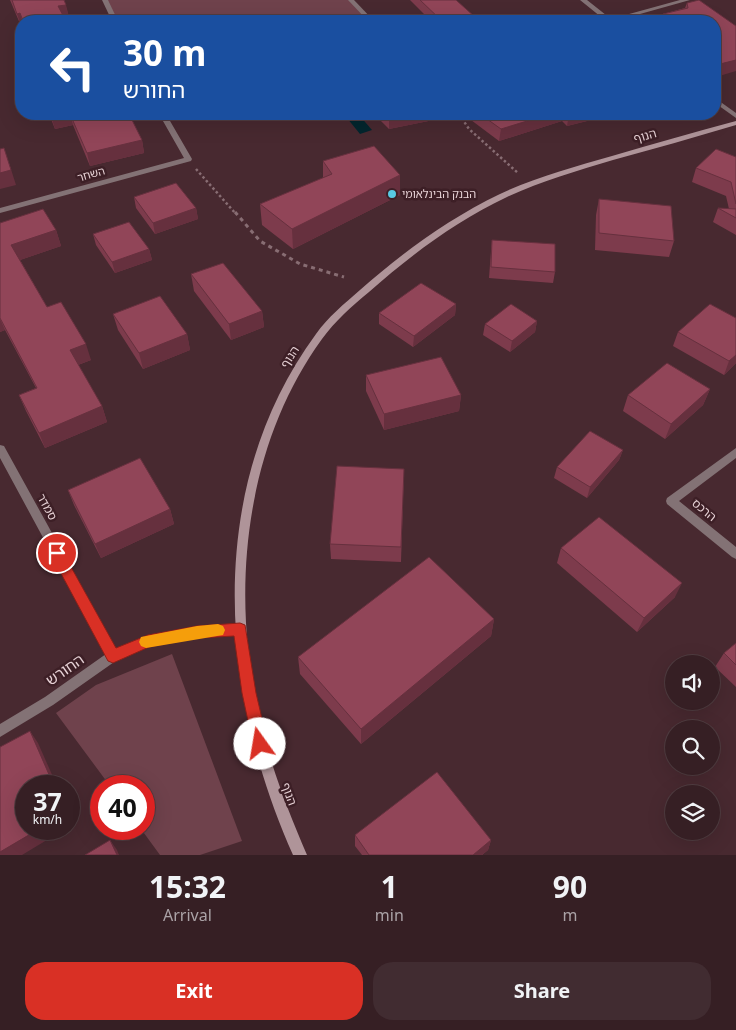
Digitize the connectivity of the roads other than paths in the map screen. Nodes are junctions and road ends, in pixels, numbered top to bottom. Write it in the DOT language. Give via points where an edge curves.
graph roads {
  1 [pos="105,0"];
  2 [pos="351,0"];
  3 [pos="583,0"];
  4 [pos="687,0"];
  5 [pos="112,15"];
  6 [pos="365,15"];
  7 [pos="602,15"];
  8 [pos="631,15"];
  9 [pos="721,105"];
  10 [pos="736,116"];
  11 [pos="165,120"];
  12 [pos="736,123"];
  13 [pos="0,211"];
  14 [pos="0,449"];
  15 [pos="736,452"];
  16 [pos="736,554"];
  17 [pos="240,629"];
  18 [pos="113,656"];
  19 [pos="0,731"];
  20 [pos="300,855"];
  1 -- 5 [label="street"];
  2 -- 6 [label="street"];
  3 -- 7 [label="street"];
  4 -- 8 [label="street"];
  9 -- 10 [label="street"];
  11 -- 13 [label="street, השחר" via="188,159"];
  12 -- 17 [label="street, הנוף" via="575,169 489,202 404,257 346,308 319,336 286,387 265,440 252,489 241,565"];
  14 -- 18 [label="street, סמדר"];
  15 -- 16 [label="street, הרכס" via="671,501"];
  17 -- 18 [label="street, החורש" via="197,632 148,641"];
  17 -- 20 [label="street, הנוף" via="249,693 264,762"];
  18 -- 19 [label="street, החורש"];
}
